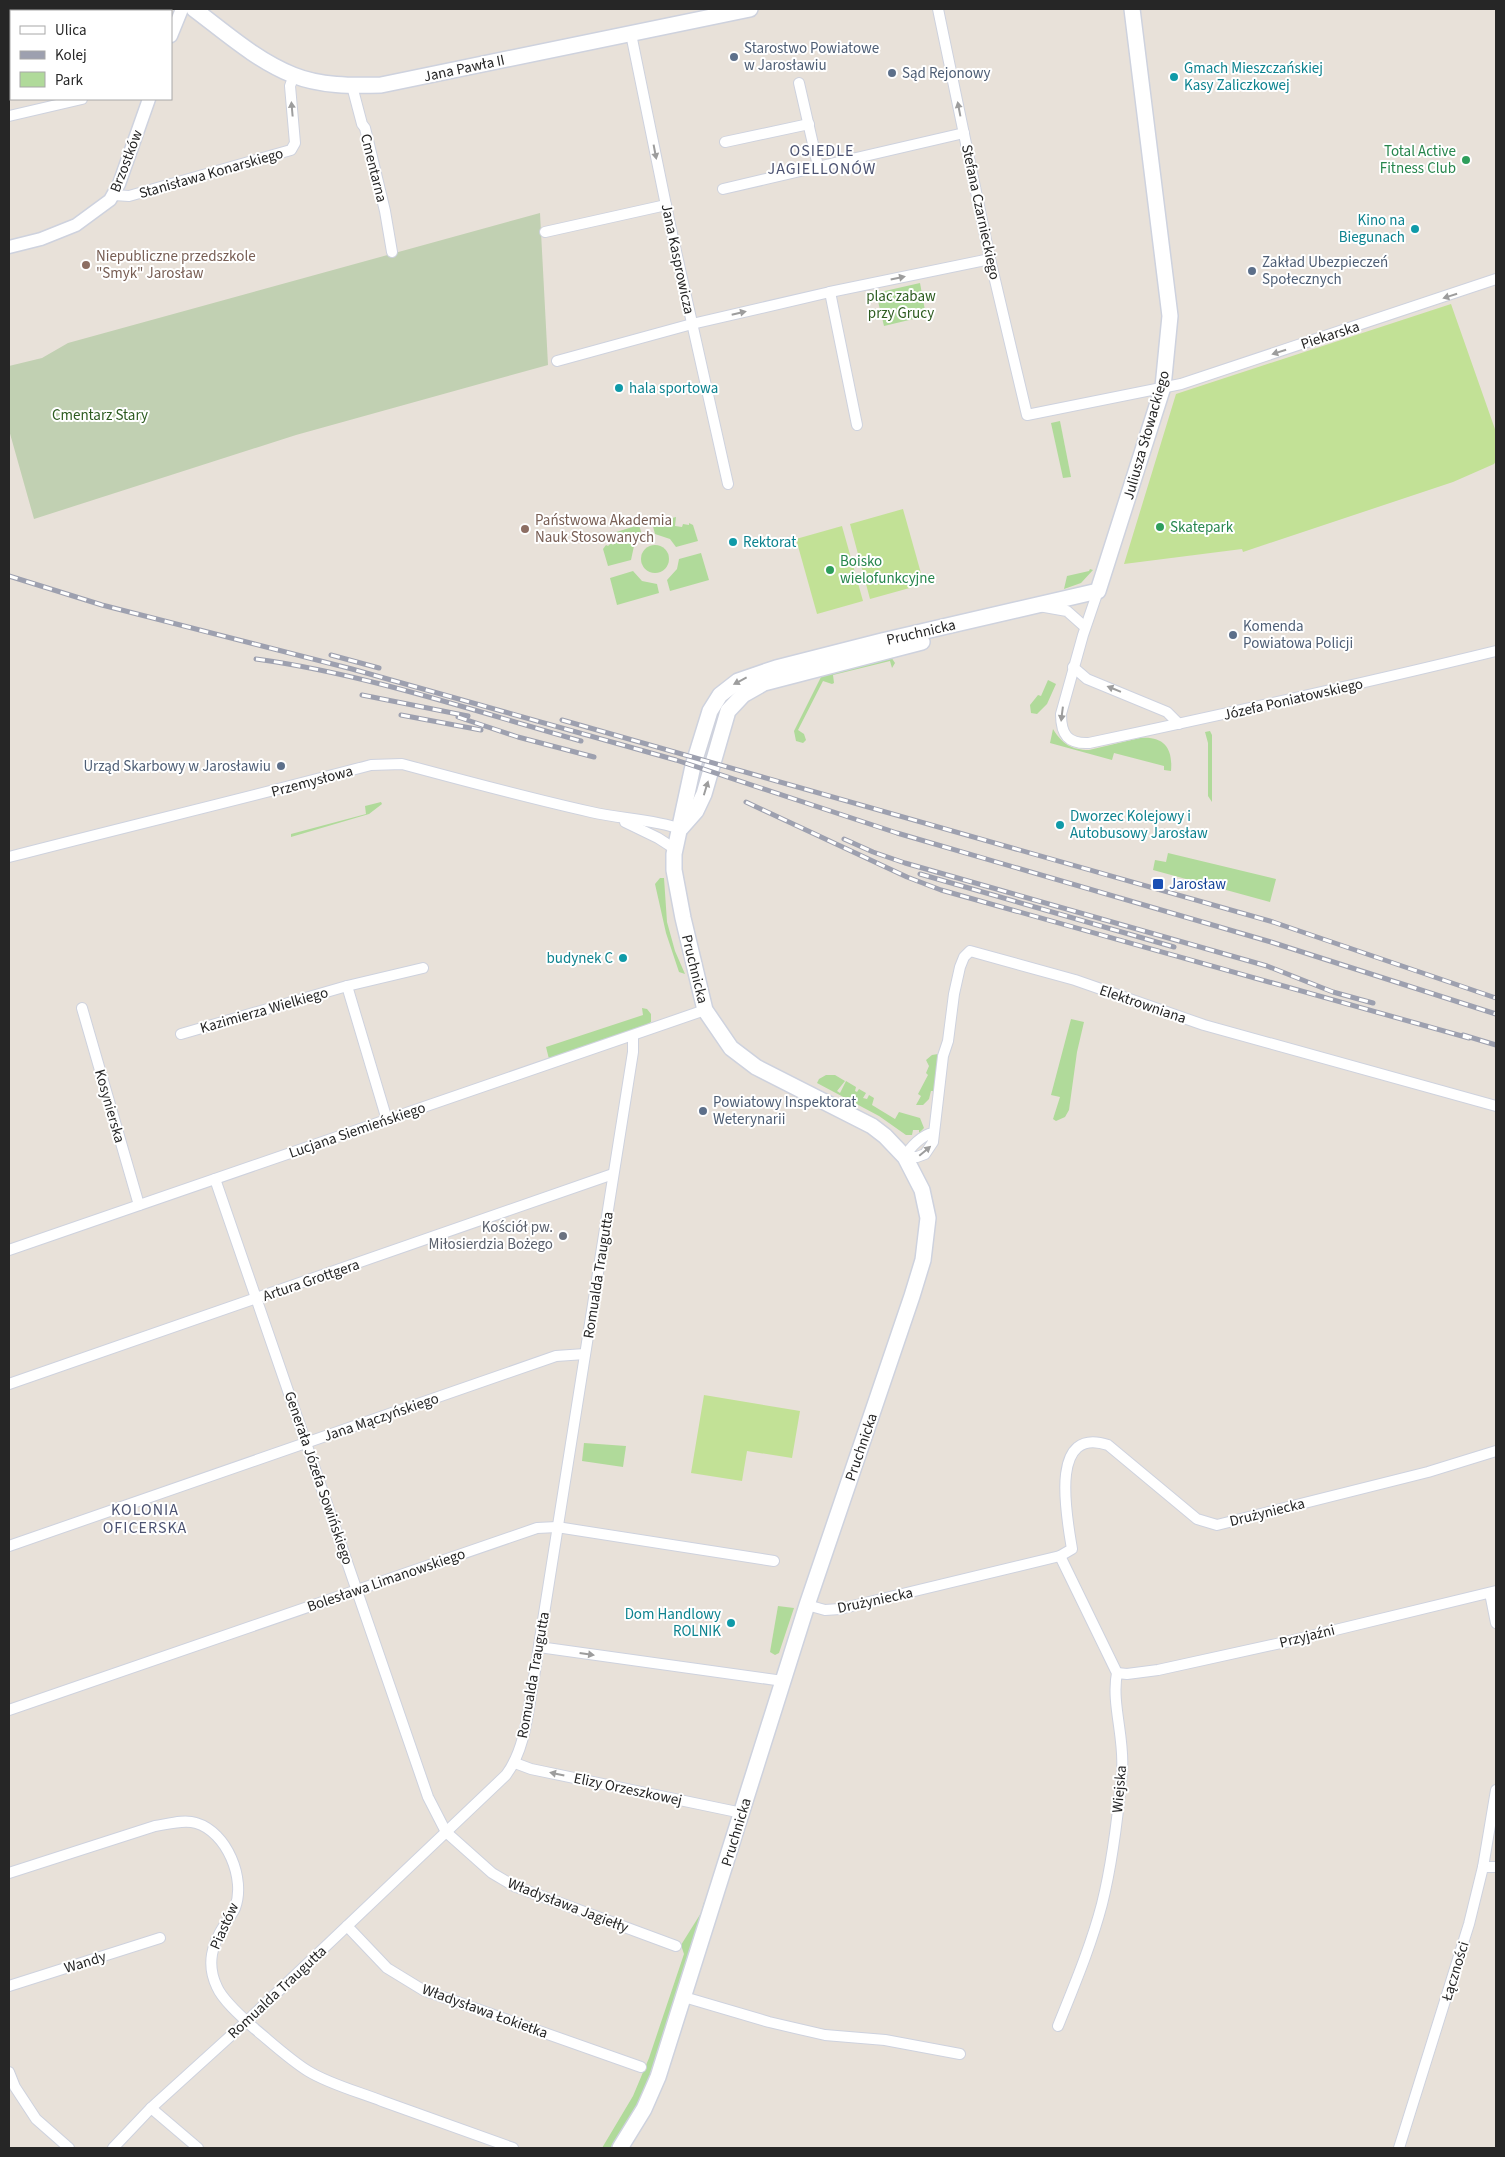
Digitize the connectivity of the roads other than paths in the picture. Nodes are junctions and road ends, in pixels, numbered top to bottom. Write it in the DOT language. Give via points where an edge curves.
graph roads {
  1 [pos="182,9"];
  2 [pos="194,9"];
  3 [pos="750,9"];
  4 [pos="938,9"];
  5 [pos="1132,9"];
  6 [pos="172,34"];
  7 [pos="631,34"];
  8 [pos="294,75"];
  9 [pos="799,84"];
  10 [pos="352,86"];
  11 [pos="78,100"];
  12 [pos="149,100"];
  13 [pos="9,116"];
  14 [pos="809,124"];
  15 [pos="964,133"];
  16 [pos="725,142"];
  17 [pos="818,166"];
  18 [pos="723,189"];
  19 [pos="114,195"];
  20 [pos="666,206"];
  21 [pos="545,232"];
  22 [pos="9,247"];
  23 [pos="392,252"];
  24 [pos="990,259"];
  25 [pos="1496,279"];
  26 [pos="830,292"];
  27 [pos="692,324"];
  28 [pos="557,361"];
  29 [pos="1163,387"];
  30 [pos="1027,415"];
  31 [pos="857,425"];
  32 [pos="728,484"];
  33 [pos="1098,591"];
  34 [pos="1039,606"];
  35 [pos="1085,628"];
  36 [pos="1496,651"];
  37 [pos="1073,667"];
  38 [pos="1179,724"];
  39 [pos="1089,743"];
  40 [pos="615,818"];
  41 [pos="681,829"];
  42 [pos="675,849"];
  43 [pos="9,857"];
  44 [pos="423,968"];
  45 [pos="347,986"];
  46 [pos="82,1008"];
  47 [pos="705,1010"];
  48 [pos="181,1034"];
  49 [pos="633,1036"];
  50 [pos="1496,1106"];
  51 [pos="386,1120"];
  52 [pos="905,1157"];
  53 [pos="613,1174"];
  54 [pos="215,1179"];
  55 [pos="139,1205"];
  56 [pos="9,1250"];
  57 [pos="256,1299"];
  58 [pos="585,1354"];
  59 [pos="9,1384"];
  60 [pos="307,1442"];
  61 [pos="1496,1451"];
  62 [pos="557,1527"];
  63 [pos="9,1546"];
  64 [pos="1060,1556"];
  65 [pos="774,1561"];
  66 [pos="358,1590"];
  67 [pos="1493,1592"];
  68 [pos="807,1605"];
  69 [pos="1496,1623"];
  70 [pos="539,1647"];
  71 [pos="1117,1673"];
  72 [pos="783,1681"];
  73 [pos="9,1710"];
  74 [pos="515,1762"];
  75 [pos="1496,1790"];
  76 [pos="742,1813"];
  77 [pos="446,1832"];
  78 [pos="1483,1866"];
  79 [pos="1496,1867"];
  80 [pos="9,1874"];
  81 [pos="347,1926"];
  82 [pos="160,1938"];
  83 [pos="676,1946"];
  84 [pos="9,1986"];
  85 [pos="684,1997"];
  86 [pos="246,2021"];
  87 [pos="1058,2026"];
  88 [pos="960,2054"];
  89 [pos="641,2067"];
  90 [pos="9,2072"];
  91 [pos="151,2108"];
  92 [pos="69,2148"];
  93 [pos="114,2148"];
  94 [pos="198,2148"];
  95 [pos="513,2148"];
  96 [pos="620,2148"];
  97 [pos="1399,2148"];
  1 -- 6 [label="street"];
  2 -- 8 [label="main road, Jana Pawła II" via="251,52"];
  3 -- 7 [label="main road, Jana Pawła II"];
  15 -- 4 [label="street, Stefana Czarnieckiego, one-way"];
  5 -- 29 [label="main road, Juliusza Słowackiego" via="1170,316"];
  7 -- 10 [label="main road, Jana Pawła II" via="381,85"];
  7 -- 20 [label="street, Jana Kasprowicza, one-way"];
  8 -- 10 [label="main road, Jana Pawła II" via="322,83"];
  19 -- 8 [label="street, Stanisława Konarskiego, one-way" via="129,196 291,150 295,143 290,86"];
  9 -- 14 [label="street"];
  10 -- 23 [label="street, Cmentarna" via="385,211"];
  11 -- 13 [label="street"];
  12 -- 19 [label="street, Brzostków"];
  14 -- 16 [label="street"];
  14 -- 17 [label="street"];
  15 -- 17 [label="street"];
  15 -- 24 [label="street, Stefana Czarnieckiego"];
  17 -- 18 [label="street"];
  19 -- 22 [label="street, Brzostków" via="104,207 76,225"];
  20 -- 21 [label="street"];
  20 -- 27 [label="street, Jana Kasprowicza"];
  26 -- 24 [label="street, one-way"];
  24 -- 30 [label="street, Stefana Czarnieckiego"];
  25 -- 29 [label="street, Piekarska, one-way" via="1181,384"];
  27 -- 26 [label="street, one-way"];
  26 -- 31 [label="street"];
  27 -- 28 [label="street"];
  27 -- 32 [label="street, Jana Kasprowicza"];
  29 -- 30 [label="street, Piekarska"];
  29 -- 33 [label="main road, Juliusza Słowackiego"];
  33 -- 34 [label="main road, Pruchnicka"];
  33 -- 35 [label="street, Juliusza Słowackiego"];
  34 -- 35 [label="street, Pruchnicka" via="1068,611"];
  34 -- 41 [label="main road, Pruchnicka" via="951,624 738,680 720,695 710,711 693,766"];
  35 -- 37 [label="street, Juliusza Słowackiego"];
  36 -- 38 [label="street, Józefa Poniatowskiego"];
  38 -- 37 [label="street, one-way" via="1167,712 1087,679"];
  37 -- 39 [label="street, Juliusza Słowackiego, one-way" via="1060,714 1061,726 1071,740"];
  38 -- 39 [label="street, Józefa Poniatowskiego"];
  40 -- 41 [label="street"];
  40 -- 42 [label="street"];
  40 -- 43 [label="street, Przemysłowa" via="402,764 371,765"];
  41 -- 42 [label="main road, Pruchnicka"];
  42 -- 47 [label="main road, Pruchnicka" via="674,870 681,911"];
  44 -- 45 [label="street, Kazimierza Wielkiego"];
  45 -- 48 [label="street, Kazimierza Wielkiego"];
  45 -- 51 [label="street, Kazimierza Wielkiego"];
  46 -- 55 [label="street, Kosynierska"];
  47 -- 49 [label="street, Lucjana Siemieńskiego"];
  47 -- 52 [label="main road, Pruchnicka" via="731,1048 756,1067 872,1126"];
  49 -- 51 [label="street, Lucjana Siemieńskiego"];
  49 -- 53 [label="street, Romualda Traugutta"];
  50 -- 52 [label="street, Elektrowniana" via="1204,1025 1075,980 970,951 960,966 943,1056 934,1142 925,1154"];
  51 -- 54 [label="street, Lucjana Siemieńskiego"];
  52 -- 68 [label="main road, Pruchnicka" via="922,1190 928,1218 923,1260"];
  53 -- 57 [label="street, Artura Grottgera"];
  53 -- 58 [label="street, Romualda Traugutta"];
  54 -- 55 [label="street, Lucjana Siemieńskiego"];
  54 -- 57 [label="street, Generała Józefa Sowińskiego"];
  55 -- 56 [label="street, Lucjana Siemieńskiego"];
  57 -- 59 [label="street, Artura Grottgera"];
  57 -- 60 [label="street, Generała Józefa Sowińskiego"];
  58 -- 60 [label="street, Jana Mączyńskiego" via="556,1356"];
  58 -- 62 [label="street, Romualda Traugutta"];
  60 -- 63 [label="street, Jana Mączyńskiego"];
  60 -- 66 [label="street, Generała Józefa Sowińskiego"];
  61 -- 64 [label="street, Drużyniecka" via="1217,1525 1197,1519 1108,1445 1096,1441 1071,1452 1065,1479 1072,1550"];
  62 -- 65 [label="street, Bolesława Limanowskiego"];
  62 -- 66 [label="street, Bolesława Limanowskiego" via="537,1528"];
  62 -- 70 [label="street, Romualda Traugutta"];
  64 -- 68 [label="street, Drużyniecka" via="840,1609 825,1610"];
  64 -- 71 [label="street, Wiejska"];
  66 -- 73 [label="street, Bolesława Limanowskiego"];
  66 -- 77 [label="street, Generała Józefa Sowińskiego" via="428,1797"];
  67 -- 69 [label="street"];
  67 -- 71 [label="street, Przyjaźni" via="1158,1670"];
  68 -- 72 [label="main road, Pruchnicka"];
  70 -- 72 [label="street, one-way"];
  70 -- 74 [label="street, Romualda Traugutta" via="522,1741"];
  71 -- 87 [label="street, Wiejska" via="1115,1683 1122,1769 1113,1848 1090,1944"];
  72 -- 76 [label="main road, Pruchnicka"];
  76 -- 74 [label="street, Elizy Orzeszkowej, one-way"];
  74 -- 77 [label="street, Romualda Traugutta" via="506,1775"];
  75 -- 78 [label="street, Łączności"];
  76 -- 85 [label="main road, Pruchnicka"];
  77 -- 81 [label="street, Romualda Traugutta"];
  77 -- 83 [label="street, Władysława Jagiełły" via="492,1873 514,1886"];
  78 -- 79 [label="street"];
  78 -- 97 [label="street, Łączności" via="1469,1924"];
  80 -- 86 [label="street, Piastów" via="177,1822 196,1823 217,1834 228,1850 238,1892 235,1908 210,1952 212,1973 217,1989"];
  81 -- 86 [label="street, Romualda Traugutta"];
  81 -- 89 [label="street, Władysława Łokietka" via="387,1968 423,1990"];
  82 -- 84 [label="street, Wandy"];
  85 -- 88 [label="street" via="825,2035 885,2040"];
  85 -- 96 [label="main road, Pruchnicka" via="658,2077 644,2109"];
  86 -- 91 [label="street, Romualda Traugutta"];
  86 -- 95 [label="street, Piastów" via="310,2072"];
  90 -- 92 [label="street" via="36,2119"];
  91 -- 93 [label="street, Romualda Traugutta"];
  91 -- 94 [label="street"];
}
